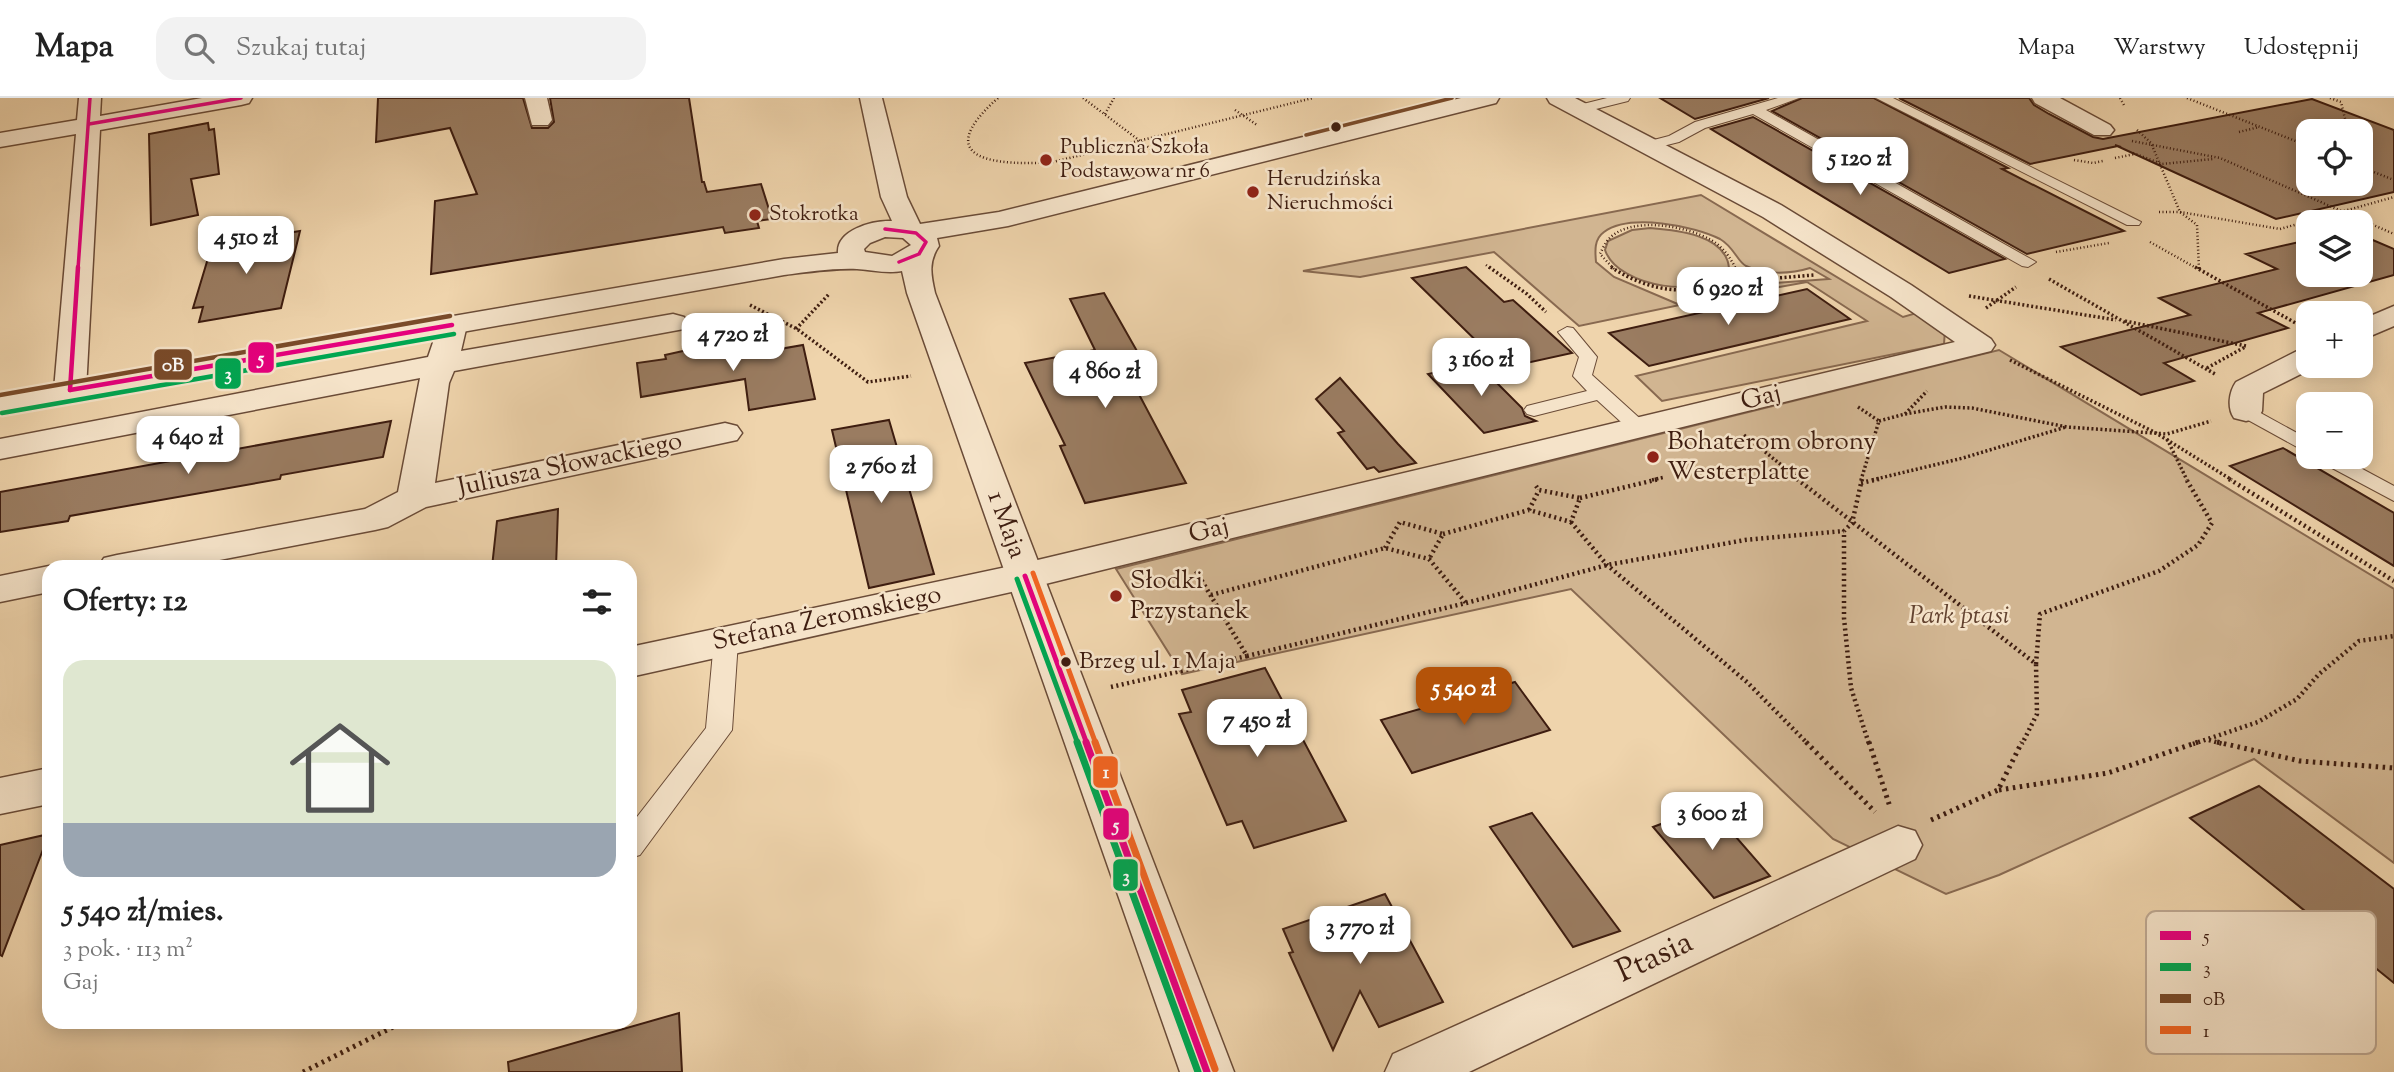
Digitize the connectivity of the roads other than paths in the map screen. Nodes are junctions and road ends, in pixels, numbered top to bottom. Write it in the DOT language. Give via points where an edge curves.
graph roads {
  1 [pos="241,98"];
  2 [pos="871,98"];
  3 [pos="1488,98"];
  4 [pos="1623,98"];
  5 [pos="1792,98"];
  6 [pos="1883,98"];
  7 [pos="2043,98"];
  8 [pos="1569,104"];
  9 [pos="1755,109"];
  10 [pos="90,111"];
  11 [pos="2102,130"];
  12 [pos="0,140"];
  13 [pos="1647,146"];
  14 [pos="894,197"];
  15 [pos="2133,222"];
  16 [pos="877,231"];
  17 [pos="917,241"];
  18 [pos="863,257"];
  19 [pos="2034,267"];
  20 [pos="921,293"];
  21 [pos="2394,315"];
  22 [pos="673,323"];
  23 [pos="452,324"];
  24 [pos="2373,325"];
  25 [pos="1567,332"];
  26 [pos="442,364"];
  27 [pos="2296,366"];
  28 [pos="70,390"];
  29 [pos="1601,393"];
  30 [pos="2246,401"];
  31 [pos="0,404"];
  32 [pos="1534,410"];
  33 [pos="1639,428"];
  34 [pos="725,433"];
  35 [pos="2296,438"];
  36 [pos="0,449"];
  37 [pos="2347,469"];
  38 [pos="2394,495"];
  39 [pos="415,498"];
  40 [pos="155,560"];
  41 [pos="1025,576"];
  42 [pos="42,580"];
  43 [pos="0,589"];
  44 [pos="726,641"];
  45 [pos="637,660"];
  46 [pos="42,787"];
  47 [pos="0,796"];
  48 [pos="637,838"];
  49 [pos="1900,843"];
  50 [pos="1207,1072"];
  51 [pos="1412,1072"];
  1 -- 10 [label="street"];
  2 -- 14 [label="street"];
  3 -- 17 [label="street"];
  4 -- 8 [label="lane"];
  5 -- 9 [label="lane"];
  6 -- 15 [label="lane"];
  7 -- 11 [label="street"];
  8 -- 13 [label="street"];
  9 -- 13 [label="lane"];
  9 -- 19 [label="lane"];
  10 -- 12 [label="street"];
  10 -- 28 [label="street"];
  13 -- 33 [label="street, Gaj" via="1772,211 1968,337 1824,383"];
  14 -- 16 [label="street" via="889,219"];
  14 -- 17 [label="street"];
  16 -- 17 [label="street"];
  16 -- 18 [label="street" via="863,235"];
  17 -- 18 [label="street" via="899,262"];
  17 -- 20 [label="street, 1 Maja"];
  18 -- 20 [label="street, 1 Maja" via="895,270"];
  18 -- 23 [label="street"];
  20 -- 41 [label="street, 1 Maja"];
  21 -- 24 [label="street"];
  22 -- 26 [label="street"];
  23 -- 26 [label="street, Juliusza Słowackiego"];
  23 -- 28 [label="street"];
  25 -- 29 [label="lane" via="1588,357 1582,376"];
  26 -- 36 [label="street"];
  26 -- 39 [label="street, Juliusza Słowackiego" via="433,383"];
  27 -- 30 [label="street"];
  28 -- 31 [label="street"];
  29 -- 32 [label="lane"];
  29 -- 33 [label="lane"];
  30 -- 35 [label="lane"];
  33 -- 41 [label="street, Gaj"];
  34 -- 39 [label="street, Juliusza Słowackiego"];
  37 -- 38 [label="lane"];
  39 -- 40 [label="street, Juliusza Słowackiego" via="375,519"];
  41 -- 44 [label="street, Stefana Żeromskiego"];
  41 -- 50 [label="street, 1 Maja"];
  42 -- 43 [label="street"];
  44 -- 45 [label="street, Stefana Żeromskiego"];
  44 -- 48 [label="lane" via="719,730"];
  46 -- 47 [label="street"];
  49 -- 51 [label="street, Ptasia"];
}
